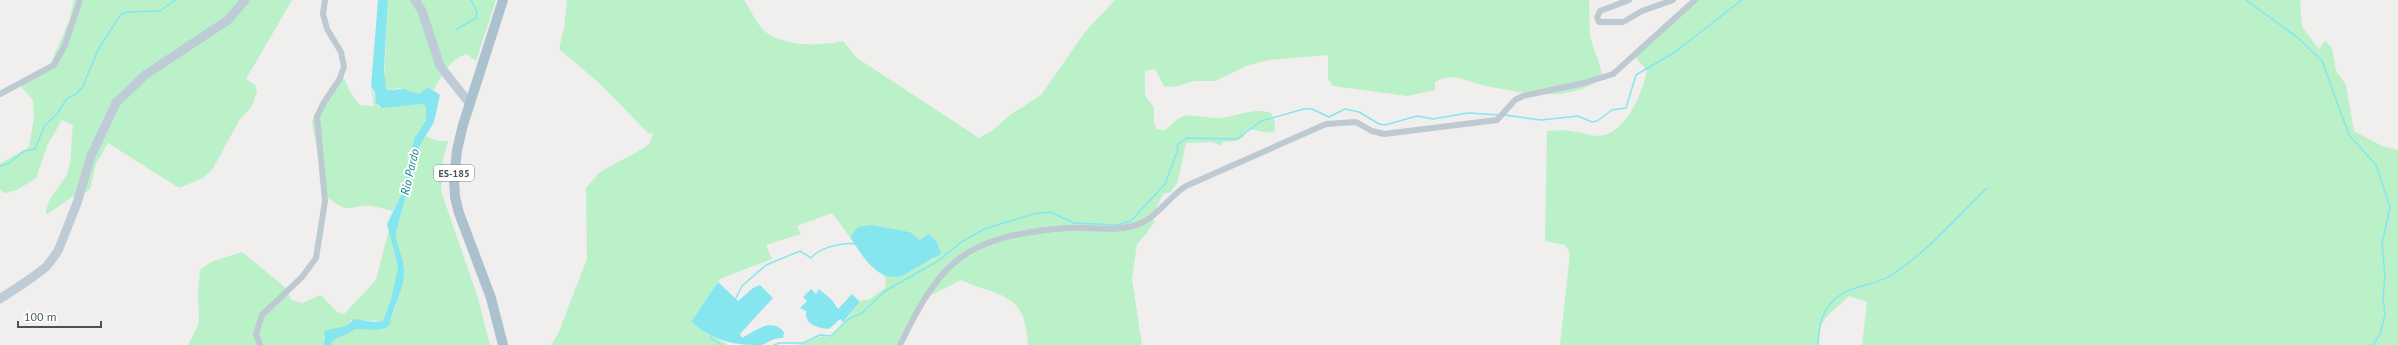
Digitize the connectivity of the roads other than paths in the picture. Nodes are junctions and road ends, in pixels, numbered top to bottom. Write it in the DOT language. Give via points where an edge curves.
graph roads {
  1 [pos="80,0"];
  2 [pos="245,0"];
  3 [pos="325,0"];
  4 [pos="415,0"];
  5 [pos="503,0"];
  6 [pos="1629,0"];
  7 [pos="1673,0"];
  8 [pos="1695,0"];
  9 [pos="0,94"];
  10 [pos="470,104"];
  11 [pos="0,299"];
  12 [pos="260,345"];
  13 [pos="503,345"];
  14 [pos="900,345"];
  1 -- 9 [label="street" via="65,45 54,65"];
  2 -- 11 [label="street" via="228,20 145,75 116,103 91,156 77,203 58,251 38,273"];
  3 -- 12 [label="street" via="323,14 327,29 344,59 339,80 323,104 318,117 325,201 316,258 302,278 262,315 256,334"];
  4 -- 10 [label="street" via="422,11 440,66"];
  5 -- 10 [label="main road, ES-185"];
  6 -- 7 [label="street" via="1600,10 1597,18 1599,22 1623,22 1642,11"];
  8 -- 14 [label="street" via="1613,74 1523,96 1511,103 1497,120 1384,134 1356,122 1326,124 1186,186 1175,193 1155,214 1133,226 1109,229 1067,228 1008,236 983,244 954,262 926,293"];
  10 -- 13 [label="main road, ES-185" via="457,150 455,197 463,227 491,298"];
}
